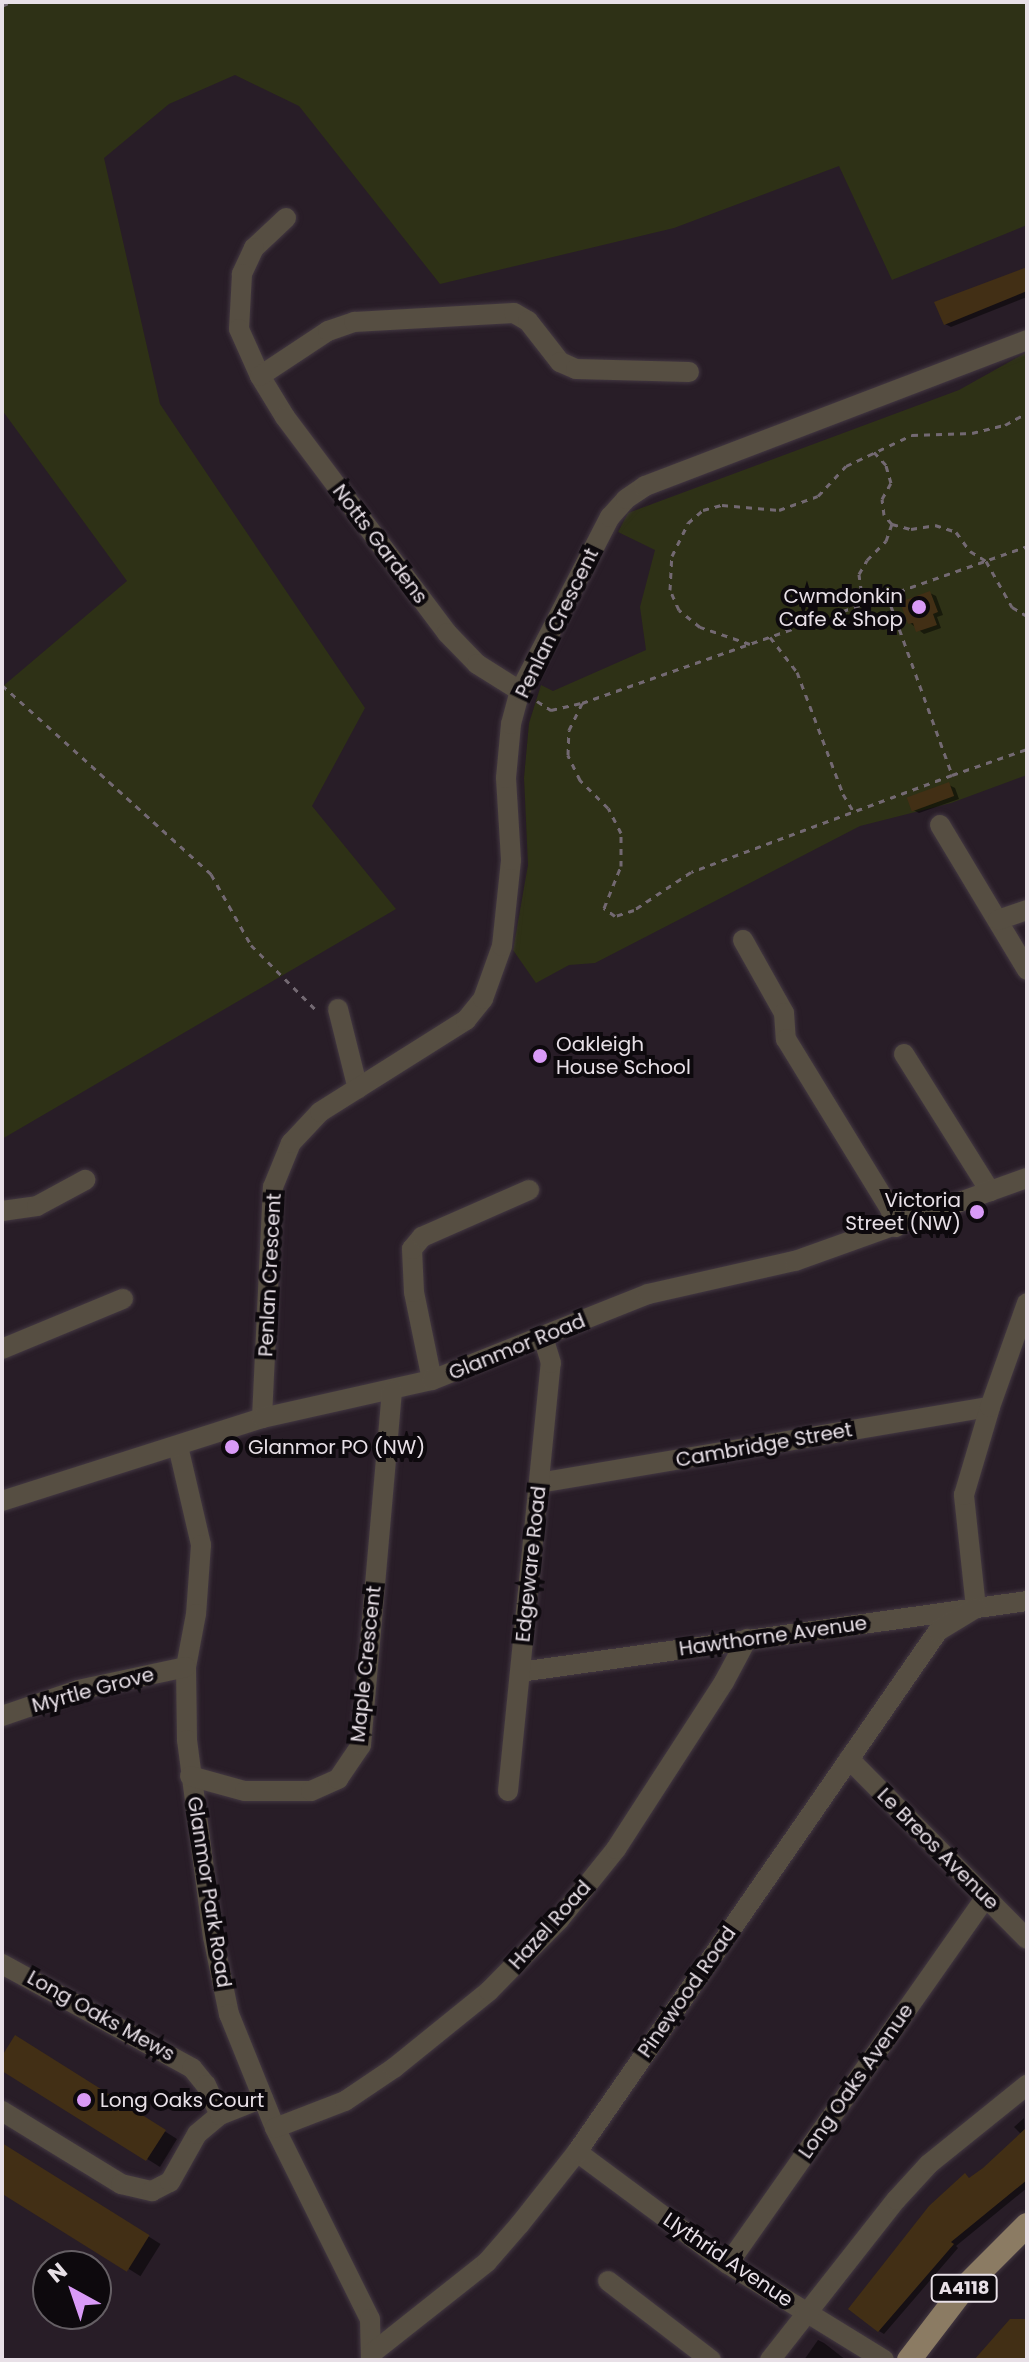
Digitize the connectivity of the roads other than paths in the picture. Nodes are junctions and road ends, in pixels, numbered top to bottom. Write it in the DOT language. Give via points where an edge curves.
graph roads {
  1 [pos="286,218"];
  2 [pos="1027,340"];
  3 [pos="689,372"];
  4 [pos="260,376"];
  5 [pos="520,691"];
  6 [pos="940,825"];
  7 [pos="1027,910"];
  8 [pos="998,920"];
  9 [pos="743,940"];
  10 [pos="1027,970"];
  11 [pos="338,1009"];
  12 [pos="904,1054"];
  13 [pos="358,1089"];
  14 [pos="1027,1178"];
  15 [pos="85,1180"];
  16 [pos="529,1190"];
  17 [pos="990,1191"];
  18 [pos="2,1211"];
  19 [pos="896,1227"];
  20 [pos="123,1299"];
  21 [pos="1027,1303"];
  22 [pos="543,1337"];
  23 [pos="2,1349"];
  24 [pos="432,1380"];
  25 [pos="392,1390"];
  26 [pos="990,1407"];
  27 [pos="262,1418"];
  28 [pos="178,1446"];
  29 [pos="539,1483"];
  30 [pos="2,1501"];
  31 [pos="1027,1601"];
  32 [pos="976,1608"];
  33 [pos="747,1639"];
  34 [pos="186,1667"];
  35 [pos="520,1672"];
  36 [pos="2,1716"];
  37 [pos="849,1759"];
  38 [pos="190,1776"];
  39 [pos="508,1791"];
  40 [pos="985,1898"];
  41 [pos="1027,1939"];
  42 [pos="2,1964"];
  43 [pos="1027,2085"];
  44 [pos="263,2098"];
  45 [pos="2,2111"];
  46 [pos="220,2115"];
  47 [pos="275,2128"];
  48 [pos="577,2152"];
  49 [pos="1027,2225"];
  50 [pos="728,2264"];
  51 [pos="608,2281"];
  52 [pos="805,2312"];
  53 [pos="371,2357"];
  54 [pos="711,2360"];
  55 [pos="770,2360"];
  56 [pos="884,2360"];
  57 [pos="909,2360"];
  1 -- 4 [label="street, Notts Gardens" via="254,248 242,274 239,329"];
  2 -- 5 [label="street, Penlan Crescent" via="659,480 626,499 610,517"];
  3 -- 4 [label="street" via="576,369 560,362 528,321 514,313 354,322 328,331"];
  4 -- 5 [label="street, Notts Gardens" via="447,633 477,664"];
  5 -- 13 [label="street, Penlan Crescent" via="506,778 511,860 502,946 483,999 466,1020"];
  6 -- 8 [label="street"];
  7 -- 8 [label="street"];
  8 -- 10 [label="street"];
  9 -- 19 [label="street" via="784,1013 786,1039"];
  11 -- 13 [label="street"];
  12 -- 17 [label="street"];
  13 -- 27 [label="street, Penlan Crescent" via="320,1112 291,1143 273,1187"];
  14 -- 17 [label="street, Glanmor Road"];
  15 -- 18 [label="street" via="37,1206"];
  16 -- 24 [label="street" via="422,1237 412,1249 414,1292"];
  17 -- 19 [label="street, Glanmor Road"];
  19 -- 22 [label="street, Glanmor Road" via="795,1261 648,1294"];
  20 -- 23 [label="street"];
  21 -- 26 [label="street"];
  22 -- 24 [label="street, Glanmor Road"];
  22 -- 29 [label="street, Edgeware Road" via="551,1363"];
  24 -- 25 [label="street, Glanmor Road"];
  25 -- 27 [label="street, Glanmor Road"];
  25 -- 38 [label="street, Maple Crescent" via="361,1745 338,1779 311,1791 245,1791"];
  26 -- 29 [label="street, Cambridge Street"];
  26 -- 32 [label="street" via="964,1495"];
  27 -- 28 [label="street, Glanmor Road"];
  28 -- 30 [label="street, Glanmor Road"];
  28 -- 34 [label="street, Glanmor Park Road" via="201,1545"];
  29 -- 35 [label="street, Edgeware Road"];
  31 -- 32 [label="street, Hawthorne Avenue"];
  32 -- 33 [label="street, Hawthorne Avenue"];
  32 -- 37 [label="street, Pinewood Road" via="938,1631"];
  33 -- 35 [label="street, Hawthorne Avenue"];
  33 -- 47 [label="street, Hazel Road" via="616,1849 559,1920 489,1991 394,2068 345,2101"];
  34 -- 36 [label="street, Myrtle Grove" via="78,1690"];
  34 -- 38 [label="street, Glanmor Park Road"];
  35 -- 39 [label="street, Edgeware Road"];
  37 -- 40 [label="street, Le Breos Avenue"];
  37 -- 48 [label="street, Pinewood Road"];
  38 -- 44 [label="street, Glanmor Park Road" via="229,2014"];
  40 -- 41 [label="street, Le Breos Avenue"];
  40 -- 50 [label="street, Long Oaks Avenue"];
  42 -- 46 [label="street, Long Oaks Mews" via="192,2068"];
  43 -- 52 [label="street" via="929,2164"];
  44 -- 46 [label="street"];
  44 -- 47 [label="street, Glanmor Park Road"];
  45 -- 46 [label="street" via="121,2184 152,2191 170,2182 197,2134"];
  47 -- 53 [label="street, Glanmor Park Road" via="370,2319"];
  48 -- 50 [label="street, Llythrid Avenue"];
  48 -- 53 [label="street, Pinewood Road" via="487,2262"];
  49 -- 57 [label="main road, A4118" via="964,2288"];
  50 -- 52 [label="street, Llythrid Avenue"];
  51 -- 54 [label="street"];
  52 -- 55 [label="street"];
  52 -- 56 [label="street, Llythrid Avenue"];
}
